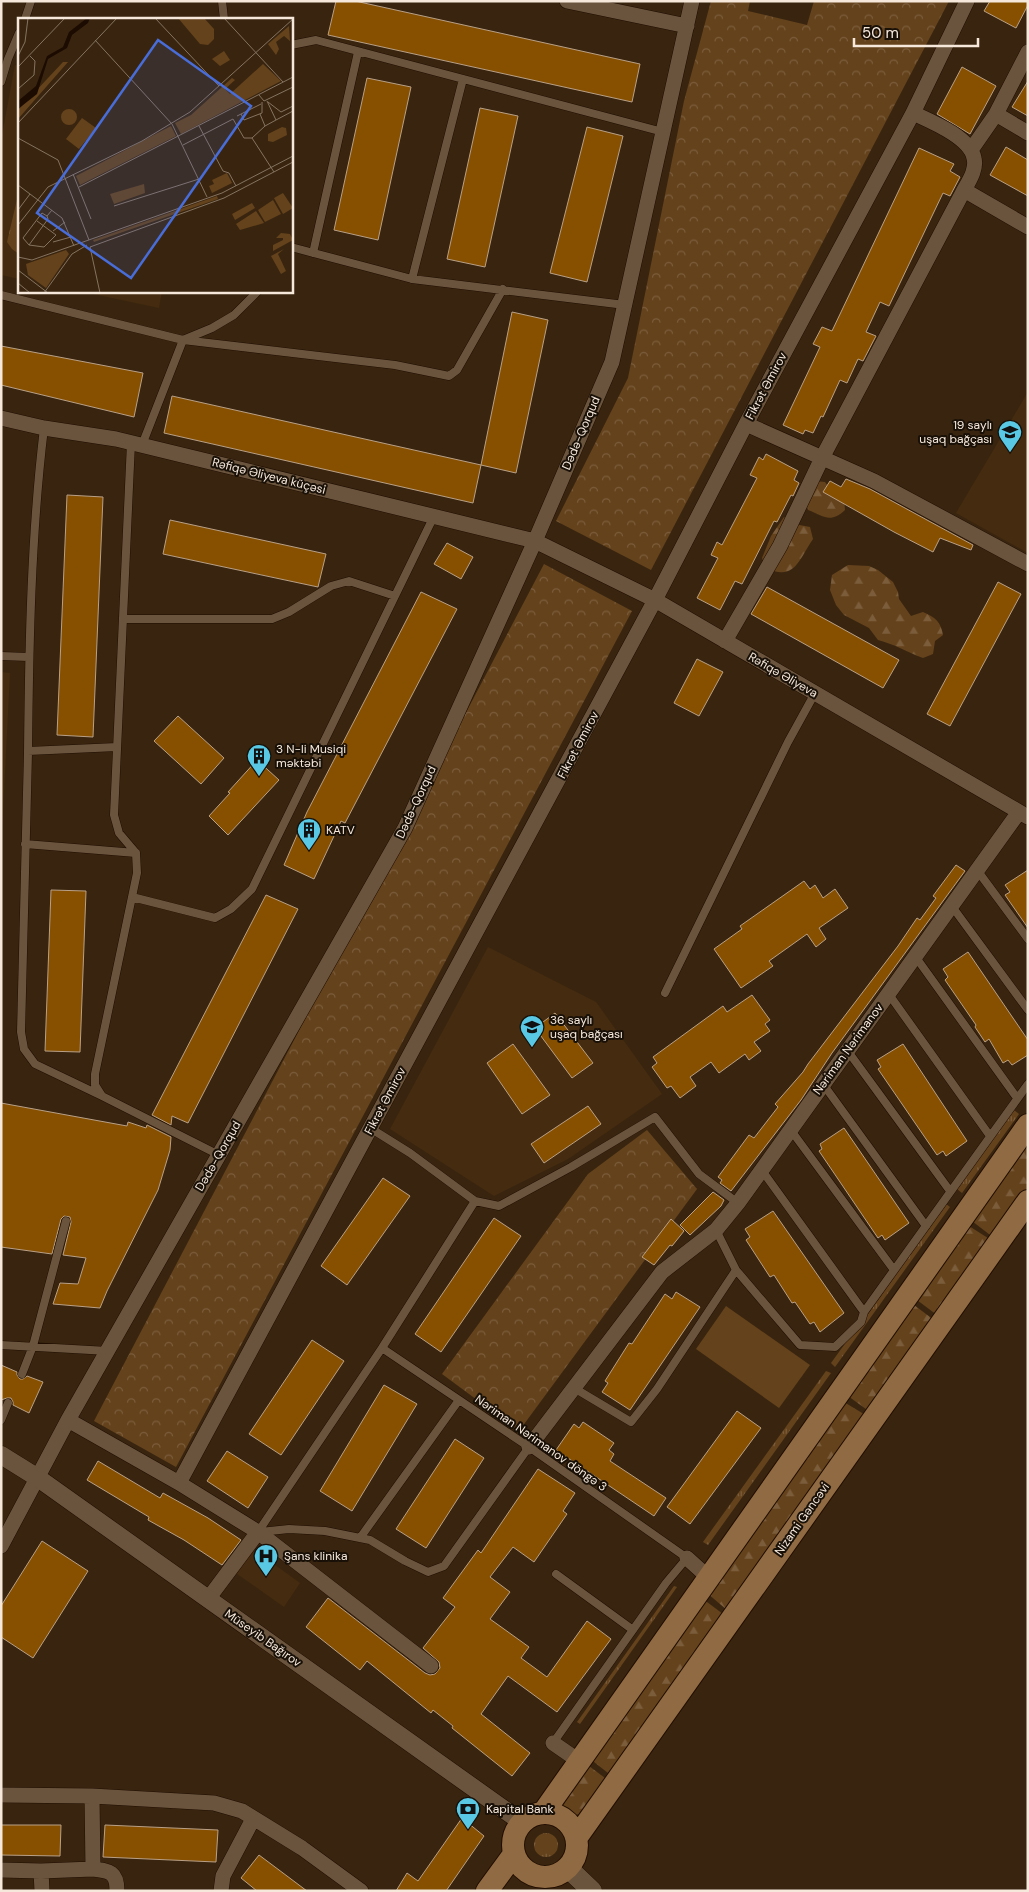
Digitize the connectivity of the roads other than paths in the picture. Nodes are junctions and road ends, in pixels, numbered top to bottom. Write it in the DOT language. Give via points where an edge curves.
graph roads {
  1 [pos="31,1"];
  2 [pos="222,1"];
  3 [pos="567,1"];
  4 [pos="692,1"];
  5 [pos="967,1"];
  6 [pos="25,18"];
  7 [pos="224,18"];
  8 [pos="687,26"];
  9 [pos="18,35"];
  10 [pos="292,45"];
  11 [pos="358,52"];
  12 [pos="1028,52"];
  13 [pos="463,79"];
  14 [pos="1,82"];
  15 [pos="913,113"];
  16 [pos="996,114"];
  17 [pos="663,132"];
  18 [pos="1028,133"];
  19 [pos="971,150"];
  20 [pos="964,190"];
  21 [pos="1028,227"];
  22 [pos="292,247"];
  23 [pos="314,253"];
  24 [pos="412,279"];
  25 [pos="503,289"];
  26 [pos="257,292"];
  27 [pos="1,295"];
  28 [pos="625,305"];
  29 [pos="183,340"];
  30 [pos="1,418"];
  31 [pos="746,424"];
  32 [pos="44,428"];
  33 [pos="137,444"];
  34 [pos="822,458"];
  35 [pos="434,516"];
  36 [pos="535,541"];
  37 [pos="1028,564"];
  38 [pos="395,596"];
  39 [pos="656,600"];
  40 [pos="123,619"];
  41 [pos="725,641"];
  42 [pos="1,656"];
  43 [pos="28,657"];
  44 [pos="815,693"];
  45 [pos="117,747"];
  46 [pos="28,751"];
  47 [pos="1024,814"];
  48 [pos="25,844"];
  49 [pos="136,853"];
  50 [pos="977,870"];
  51 [pos="132,897"];
  52 [pos="951,906"];
  53 [pos="1028,939"];
  54 [pos="915,956"];
  55 [pos="665,993"];
  56 [pos="888,993"];
  57 [pos="1028,1010"];
  58 [pos="847,1050"];
  59 [pos="822,1084"];
  60 [pos="1028,1084"];
  61 [pos="102,1096"];
  62 [pos="1018,1098"];
  63 [pos="1028,1125"];
  64 [pos="370,1128"];
  65 [pos="790,1129"];
  66 [pos="990,1136"];
  67 [pos="219,1156"];
  68 [pos="761,1169"];
  69 [pos="950,1191"];
  70 [pos="1028,1201"];
  71 [pos="475,1202"];
  72 [pos="738,1203"];
  73 [pos="66,1221"];
  74 [pos="926,1226"];
  75 [pos="716,1230"];
  76 [pos="736,1270"];
  77 [pos="894,1270"];
  78 [pos="864,1312"];
  79 [pos="1,1345"];
  80 [pos="33,1346"];
  81 [pos="382,1348"];
  82 [pos="108,1351"];
  83 [pos="22,1374"];
  84 [pos="574,1388"];
  85 [pos="459,1400"];
  86 [pos="8,1403"];
  87 [pos="1,1420"];
  88 [pos="68,1420"];
  89 [pos="530,1447"];
  90 [pos="1,1455"];
  91 [pos="38,1478"];
  92 [pos="179,1483"];
  93 [pos="258,1532"];
  94 [pos="360,1538"];
  95 [pos="1,1546"];
  96 [pos="687,1558"];
  97 [pos="556,1574"];
  98 [pos="709,1578"];
  99 [pos="208,1599"];
  100 [pos="633,1630"];
  101 [pos="431,1666"];
  102 [pos="553,1743"];
  103 [pos="579,1762"];
  104 [pos="1,1795"];
  105 [pos="92,1796"];
  106 [pos="533,1818"];
  107 [pos="253,1819"];
  108 [pos="577,1837"];
  109 [pos="514,1854"];
  110 [pos="568,1868"];
  111 [pos="93,1869"];
  112 [pos="1,1870"];
  113 [pos="42,1871"];
  114 [pos="532,1884"];
  115 [pos="42,1891"];
  116 [pos="117,1891"];
  117 [pos="221,1891"];
  118 [pos="361,1891"];
  119 [pos="487,1891"];
  120 [pos="592,1891"];
  1 -- 6 [label="lane"];
  2 -- 7 [label="lane"];
  3 -- 8 [label="street"];
  4 -- 8 [label="street, Dədə-Qorqud"];
  5 -- 15 [label="street, Fikrət Əmirov"];
  8 -- 17 [label="street, Dədə-Qorqud"];
  9 -- 14 [label="lane"];
  10 -- 11 [label="lane" via="316,40"];
  11 -- 13 [label="lane"];
  11 -- 23 [label="lane"];
  12 -- 16 [label="street"];
  13 -- 17 [label="lane"];
  13 -- 24 [label="lane"];
  15 -- 19 [label="street" via="956,135"];
  15 -- 31 [label="street, Fikrət Əmirov"];
  16 -- 18 [label="street"];
  16 -- 19 [label="street"];
  17 -- 28 [label="street, Dədə-Qorqud"];
  19 -- 20 [label="street" via="974,169"];
  20 -- 21 [label="street"];
  20 -- 34 [label="street"];
  22 -- 23 [label="lane"];
  23 -- 24 [label="lane"];
  24 -- 25 [label="lane"];
  25 -- 28 [label="lane"];
  25 -- 29 [label="lane" via="457,370 450,376 395,365"];
  26 -- 29 [label="lane" via="234,315"];
  27 -- 29 [label="lane"];
  28 -- 36 [label="street, Dədə-Qorqud" via="612,362"];
  29 -- 33 [label="lane"];
  30 -- 32 [label="street, Rəfiqə Əliyeva küçəsi"];
  31 -- 34 [label="street"];
  31 -- 39 [label="street, Fikrət Əmirov"];
  32 -- 33 [label="street, Rəfiqə Əliyeva küçəsi"];
  32 -- 43 [label="lane" via="36,495"];
  33 -- 35 [label="street, Rəfiqə Əliyeva küçəsi"];
  33 -- 40 [label="lane"];
  34 -- 37 [label="street"];
  34 -- 41 [label="street" via="780,546"];
  35 -- 36 [label="street, Rəfiqə Əliyeva küçəsi"];
  35 -- 38 [label="lane"];
  36 -- 39 [label="street, Rəfiqə Əliyeva"];
  36 -- 67 [label="street, Dədə-Qorqud" via="405,828"];
  38 -- 40 [label="lane" via="350,581 331,586 272,619"];
  38 -- 51 [label="lane" via="252,889 231,909 215,918"];
  39 -- 41 [label="street, Rəfiqə Əliyeva"];
  39 -- 64 [label="street, Fikrət Əmirov"];
  40 -- 45 [label="lane"];
  41 -- 44 [label="street, Rəfiqə Əliyeva"];
  42 -- 43 [label="lane"];
  43 -- 46 [label="lane"];
  44 -- 47 [label="street, Rəfiqə Əliyeva"];
  44 -- 55 [label="lane"];
  45 -- 46 [label="lane"];
  45 -- 49 [label="lane" via="114,815 119,833"];
  46 -- 48 [label="lane"];
  47 -- 50 [label="street, Nəriman Nərimanov"];
  48 -- 49 [label="lane"];
  48 -- 61 [label="lane" via="21,1032 24,1049 35,1064"];
  49 -- 51 [label="lane" via="137,873"];
  50 -- 52 [label="street, Nəriman Nərimanov"];
  50 -- 53 [label="lane"];
  51 -- 61 [label="lane" via="95,1074 95,1085"];
  52 -- 54 [label="street, Nəriman Nərimanov"];
  52 -- 57 [label="lane"];
  54 -- 56 [label="street, Nəriman Nərimanov"];
  54 -- 62 [label="lane"];
  56 -- 58 [label="street, Nəriman Nərimanov"];
  56 -- 66 [label="lane"];
  58 -- 59 [label="street, Nəriman Nərimanov"];
  58 -- 69 [label="lane"];
  59 -- 65 [label="street, Nəriman Nərimanov"];
  59 -- 74 [label="lane"];
  60 -- 62 [label="lane"];
  61 -- 67 [label="lane"];
  62 -- 66 [label="lane"];
  63 -- 98 [label="main road"];
  64 -- 71 [label="lane" via="410,1153"];
  64 -- 92 [label="street, Fikrət Əmirov"];
  65 -- 68 [label="street, Nəriman Nərimanov"];
  65 -- 77 [label="lane"];
  66 -- 69 [label="lane"];
  67 -- 82 [label="street, Dədə-Qorqud"];
  68 -- 72 [label="street, Nəriman Nərimanov"];
  68 -- 78 [label="lane"];
  69 -- 74 [label="lane"];
  70 -- 108 [label="main road, Nizami Gəncəvi"];
  71 -- 72 [label="lane" via="499,1206 654,1116 699,1174"];
  71 -- 81 [label="lane"];
  72 -- 75 [label="street, Nəriman Nərimanov"];
  73 -- 80 [label="lane"];
  74 -- 77 [label="lane"];
  75 -- 76 [label="lane"];
  75 -- 84 [label="street, Nəriman Nərimanov" via="662,1272"];
  76 -- 78 [label="lane" via="800,1345 834,1347 861,1322"];
  76 -- 84 [label="lane" via="631,1422"];
  77 -- 78 [label="lane"];
  79 -- 80 [label="lane"];
  80 -- 82 [label="lane"];
  80 -- 83 [label="lane"];
  81 -- 85 [label="lane, Nəriman Nərimanov döngə 3"];
  81 -- 93 [label="lane"];
  82 -- 88 [label="street, Dədə-Qorqud"];
  84 -- 89 [label="street, Nəriman Nərimanov"];
  85 -- 89 [label="lane, Nəriman Nərimanov döngə 3"];
  85 -- 94 [label="lane"];
  86 -- 87 [label="lane"];
  88 -- 91 [label="street, Dədə-Qorqud"];
  88 -- 92 [label="street"];
  89 -- 94 [label="lane" via="444,1566 428,1572 370,1540"];
  89 -- 96 [label="lane, Nəriman Nərimanov döngə 3"];
  90 -- 91 [label="street, Müseyib Bağırov"];
  91 -- 95 [label="street, Dədə-Qorqud"];
  91 -- 99 [label="street, Müseyib Bağırov"];
  92 -- 93 [label="street"];
  93 -- 94 [label="lane" via="289,1529 325,1531"];
  93 -- 99 [label="street"];
  93 -- 101 [label="street"];
  96 -- 98 [label="street"];
  96 -- 100 [label="lane"];
  97 -- 100 [label="lane"];
  98 -- 103 [label="main road"];
  99 -- 106 [label="street, Müseyib Bağırov"];
  100 -- 102 [label="lane"];
  102 -- 103 [label="street"];
  103 -- 106 [label="main road"];
  104 -- 105 [label="street"];
  105 -- 107 [label="street" via="214,1803 242,1811"];
  105 -- 111 [label="street"];
  106 -- 108 [label="main road" via="554,1814 572,1827"];
  106 -- 109 [label="main road" via="516,1832"];
  107 -- 117 [label="street" via="223,1876"];
  107 -- 118 [label="street" via="302,1848"];
  108 -- 110 [label="main road" via="575,1859"];
  109 -- 114 [label="main road"];
  109 -- 119 [label="main road"];
  110 -- 114 [label="main road"];
  110 -- 120 [label="main road"];
  111 -- 113 [label="street"];
  111 -- 116 [label="street" via="108,1871 115,1876"];
  112 -- 113 [label="street"];
  113 -- 115 [label="street"];
}
